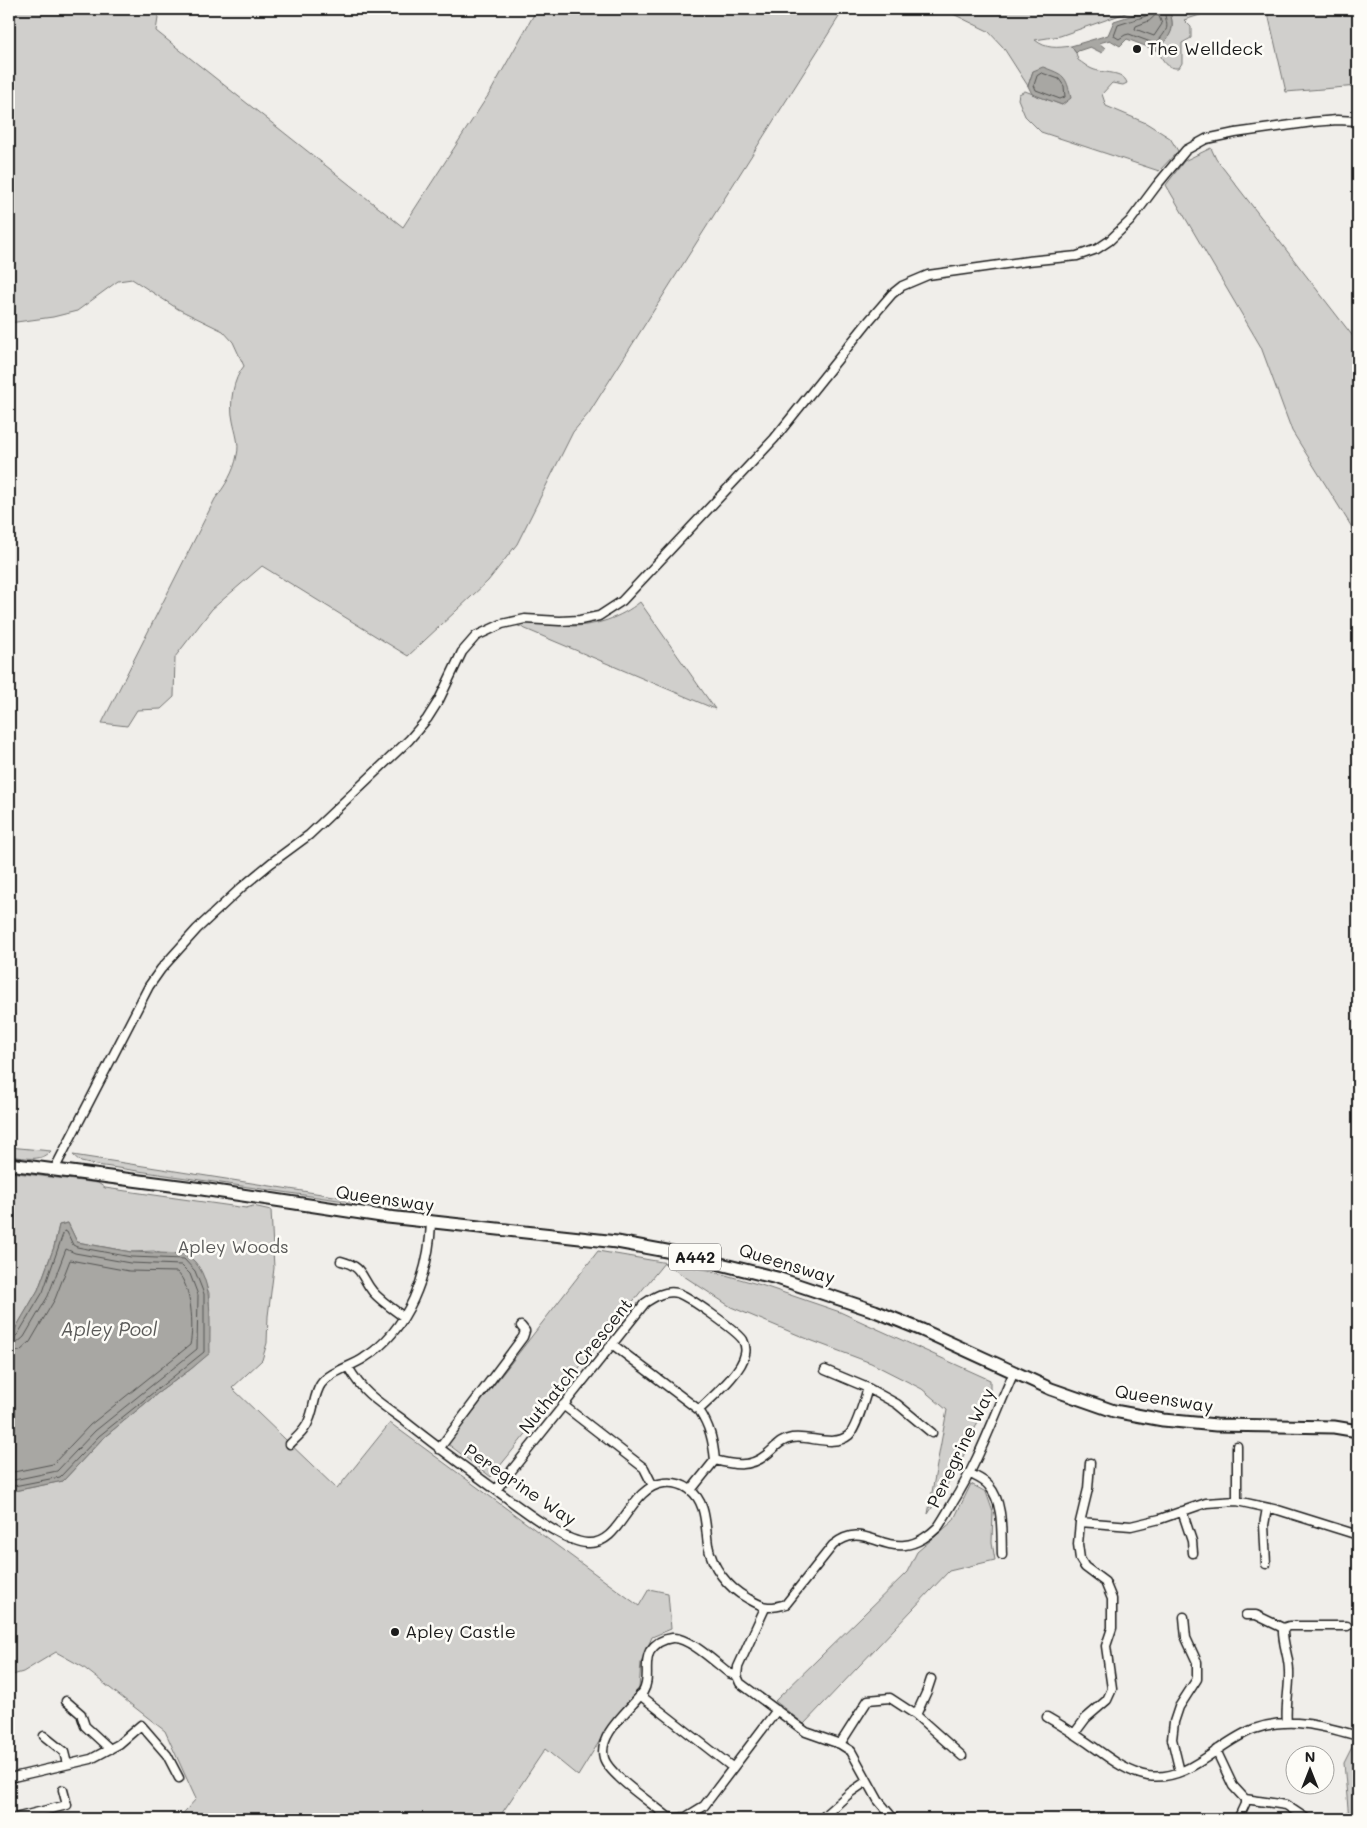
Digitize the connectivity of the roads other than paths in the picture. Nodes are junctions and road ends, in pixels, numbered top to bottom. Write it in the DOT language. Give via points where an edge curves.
graph roads {
  1 [pos="1358,121"];
  2 [pos="9,1164"];
  3 [pos="54,1170"];
  4 [pos="431,1223"];
  5 [pos="341,1261"];
  6 [pos="404,1317"];
  7 [pos="521,1326"];
  8 [pos="612,1344"];
  9 [pos="348,1367"];
  10 [pos="825,1370"];
  11 [pos="1014,1372"];
  12 [pos="868,1388"];
  13 [pos="563,1405"];
  14 [pos="699,1410"];
  15 [pos="1358,1431"];
  16 [pos="932,1433"];
  17 [pos="290,1444"];
  18 [pos="1237,1446"];
  19 [pos="439,1448"];
  20 [pos="715,1460"];
  21 [pos="1090,1464"];
  22 [pos="969,1473"];
  23 [pos="653,1486"];
  24 [pos="496,1490"];
  25 [pos="691,1490"];
  26 [pos="1237,1501"];
  27 [pos="1267,1508"];
  28 [pos="1182,1511"];
  29 [pos="1080,1522"];
  30 [pos="1358,1535"];
  31 [pos="1193,1553"];
  32 [pos="1002,1555"];
  33 [pos="1266,1564"];
  34 [pos="765,1608"];
  35 [pos="1246,1615"];
  36 [pos="1184,1616"];
  37 [pos="1347,1626"];
  38 [pos="1283,1628"];
  39 [pos="737,1676"];
  40 [pos="931,1679"];
  41 [pos="640,1695"];
  42 [pos="66,1701"];
  43 [pos="776,1710"];
  44 [pos="916,1715"];
  45 [pos="1046,1717"];
  46 [pos="1287,1723"];
  47 [pos="1074,1734"];
  48 [pos="44,1736"];
  49 [pos="1358,1736"];
  50 [pos="840,1744"];
  51 [pos="110,1749"];
  52 [pos="1216,1750"];
  53 [pos="962,1756"];
  54 [pos="67,1764"];
  55 [pos="732,1767"];
  56 [pos="1180,1772"];
  57 [pos="9,1778"];
  58 [pos="179,1778"];
  59 [pos="867,1781"];
  60 [pos="63,1790"];
  61 [pos="1245,1799"];
  62 [pos="825,1815"];
  63 [pos="11,1819"];
  64 [pos="896,1819"];
  65 [pos="1238,1819"];
  66 [pos="1307,1819"];
  1 -- 3 [label="street" via="1313,122 1206,139 1182,154 1130,221 1097,249 1078,256 928,275 892,294 774,439 622,601 599,616 560,621 526,619 502,624 476,636 462,652 427,719 409,740 309,835 242,886 161,969 149,986"];
  2 -- 3 [label="main road, Queensway / A442"];
  3 -- 4 [label="main road, Queensway / A442"];
  4 -- 6 [label="street" via="424,1270"];
  4 -- 11 [label="main road, Queensway / A442" via="617,1242 746,1269 874,1311"];
  5 -- 6 [label="street" via="358,1268 372,1291"];
  6 -- 9 [label="street" via="378,1348"];
  7 -- 19 [label="street" via="525,1331 524,1337"];
  8 -- 13 [label="street, Nuthatch Crescent"];
  8 -- 14 [label="street"];
  8 -- 14 [label="street, Nuthatch Crescent" via="645,1303 673,1292 685,1295 737,1333 745,1344 744,1361"];
  9 -- 17 [label="street" via="321,1384 305,1429"];
  9 -- 19 [label="street, Peregrine Way" via="369,1394"];
  10 -- 12 [label="street"];
  11 -- 15 [label="main road, Queensway / A442" via="1114,1411 1163,1420 1216,1425 1334,1427"];
  11 -- 22 [label="street, Peregrine Way"];
  12 -- 16 [label="street" via="897,1404"];
  12 -- 20 [label="street" via="848,1436 839,1440 804,1437 785,1440 766,1455 744,1465"];
  13 -- 23 [label="street" via="644,1468"];
  13 -- 24 [label="street, Nuthatch Crescent"];
  14 -- 20 [label="street" via="711,1432"];
  18 -- 26 [label="street"];
  19 -- 24 [label="street, Peregrine Way"];
  20 -- 25 [label="street"];
  21 -- 29 [label="street"];
  22 -- 32 [label="street" via="988,1484 994,1494"];
  22 -- 34 [label="street, Peregrine Way" via="939,1526 927,1536 908,1545 886,1544 864,1535 840,1540 786,1604"];
  23 -- 24 [label="street, Peregrine Way" via="636,1499 608,1537 586,1543 552,1529"];
  23 -- 25 [label="street" via="673,1482"];
  25 -- 34 [label="street" via="703,1507 709,1547 724,1579 740,1594"];
  26 -- 27 [label="street"];
  26 -- 28 [label="street" via="1206,1503"];
  27 -- 30 [label="street"];
  27 -- 33 [label="street" via="1264,1525"];
  28 -- 29 [label="street" via="1160,1520 1130,1526"];
  28 -- 31 [label="street"];
  29 -- 47 [label="street" via="1080,1559 1105,1582 1112,1599 1112,1628 1106,1646 1112,1689 1107,1700 1086,1718"];
  34 -- 39 [label="street" via="738,1667"];
  35 -- 38 [label="street" via="1256,1615"];
  36 -- 56 [label="street" via="1186,1638 1197,1662 1197,1679 1174,1722 1172,1739"];
  37 -- 38 [label="street"];
  38 -- 46 [label="street" via="1289,1669"];
  39 -- 41 [label="street" via="685,1640 672,1638 658,1643 651,1651 647,1660 647,1682"];
  39 -- 43 [label="street" via="740,1683"];
  40 -- 44 [label="street"];
  41 -- 55 [label="street"];
  41 -- 55 [label="street" via="605,1739 604,1758 614,1774 675,1818 686,1817 704,1806"];
  42 -- 51 [label="street" via="81,1714 85,1726"];
  43 -- 50 [label="street" via="806,1732"];
  43 -- 55 [label="street"];
  44 -- 50 [label="street" via="890,1698 868,1700"];
  44 -- 53 [label="street"];
  45 -- 47 [label="street"];
  46 -- 49 [label="street" via="1323,1725"];
  46 -- 52 [label="street" via="1253,1730"];
  47 -- 56 [label="street" via="1126,1769 1148,1776"];
  48 -- 54 [label="street" via="64,1752"];
  50 -- 59 [label="street" via="851,1751"];
  51 -- 54 [label="street" via="91,1759"];
  51 -- 58 [label="street" via="141,1725 167,1755"];
  52 -- 56 [label="street"];
  52 -- 61 [label="street" via="1233,1786"];
  54 -- 57 [label="street"];
  59 -- 62 [label="street"];
  59 -- 64 [label="street" via="878,1800"];
  60 -- 63 [label="street" via="66,1805"];
  61 -- 65 [label="street"];
  61 -- 66 [label="street" via="1286,1805"];
}
